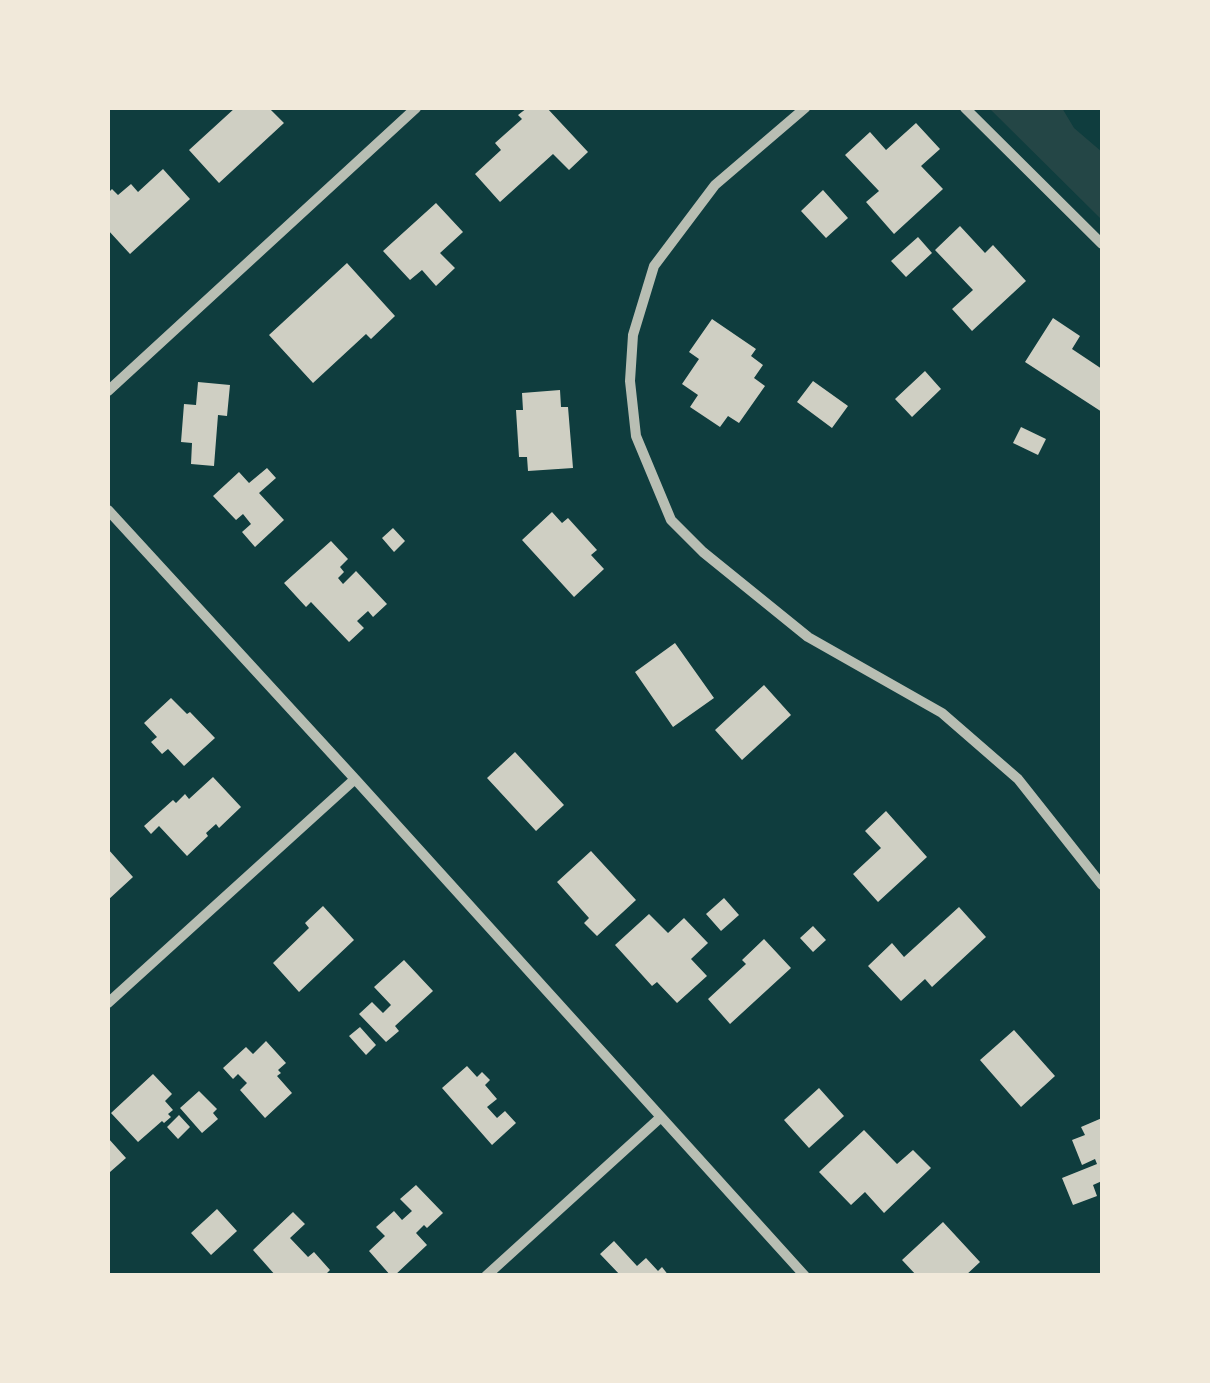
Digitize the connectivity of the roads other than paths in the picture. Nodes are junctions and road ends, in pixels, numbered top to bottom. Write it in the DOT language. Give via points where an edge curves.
graph roads {
  1 [pos="416,108"];
  2 [pos="805,108"];
  3 [pos="965,108"];
  4 [pos="1102,244"];
  5 [pos="108,392"];
  6 [pos="108,510"];
  7 [pos="355,779"];
  8 [pos="1102,885"];
  9 [pos="108,1003"];
  10 [pos="661,1117"];
  11 [pos="486,1276"];
  12 [pos="805,1276"];
  1 -- 5 [label="street"];
  2 -- 8 [label="street" via="715,184 654,266 634,335 636,436 671,520 703,552 808,637 942,714 1018,779"];
  3 -- 4 [label="street"];
  6 -- 7 [label="street"];
  7 -- 9 [label="street"];
  7 -- 10 [label="street"];
  10 -- 11 [label="street"];
  10 -- 12 [label="street"];
}
